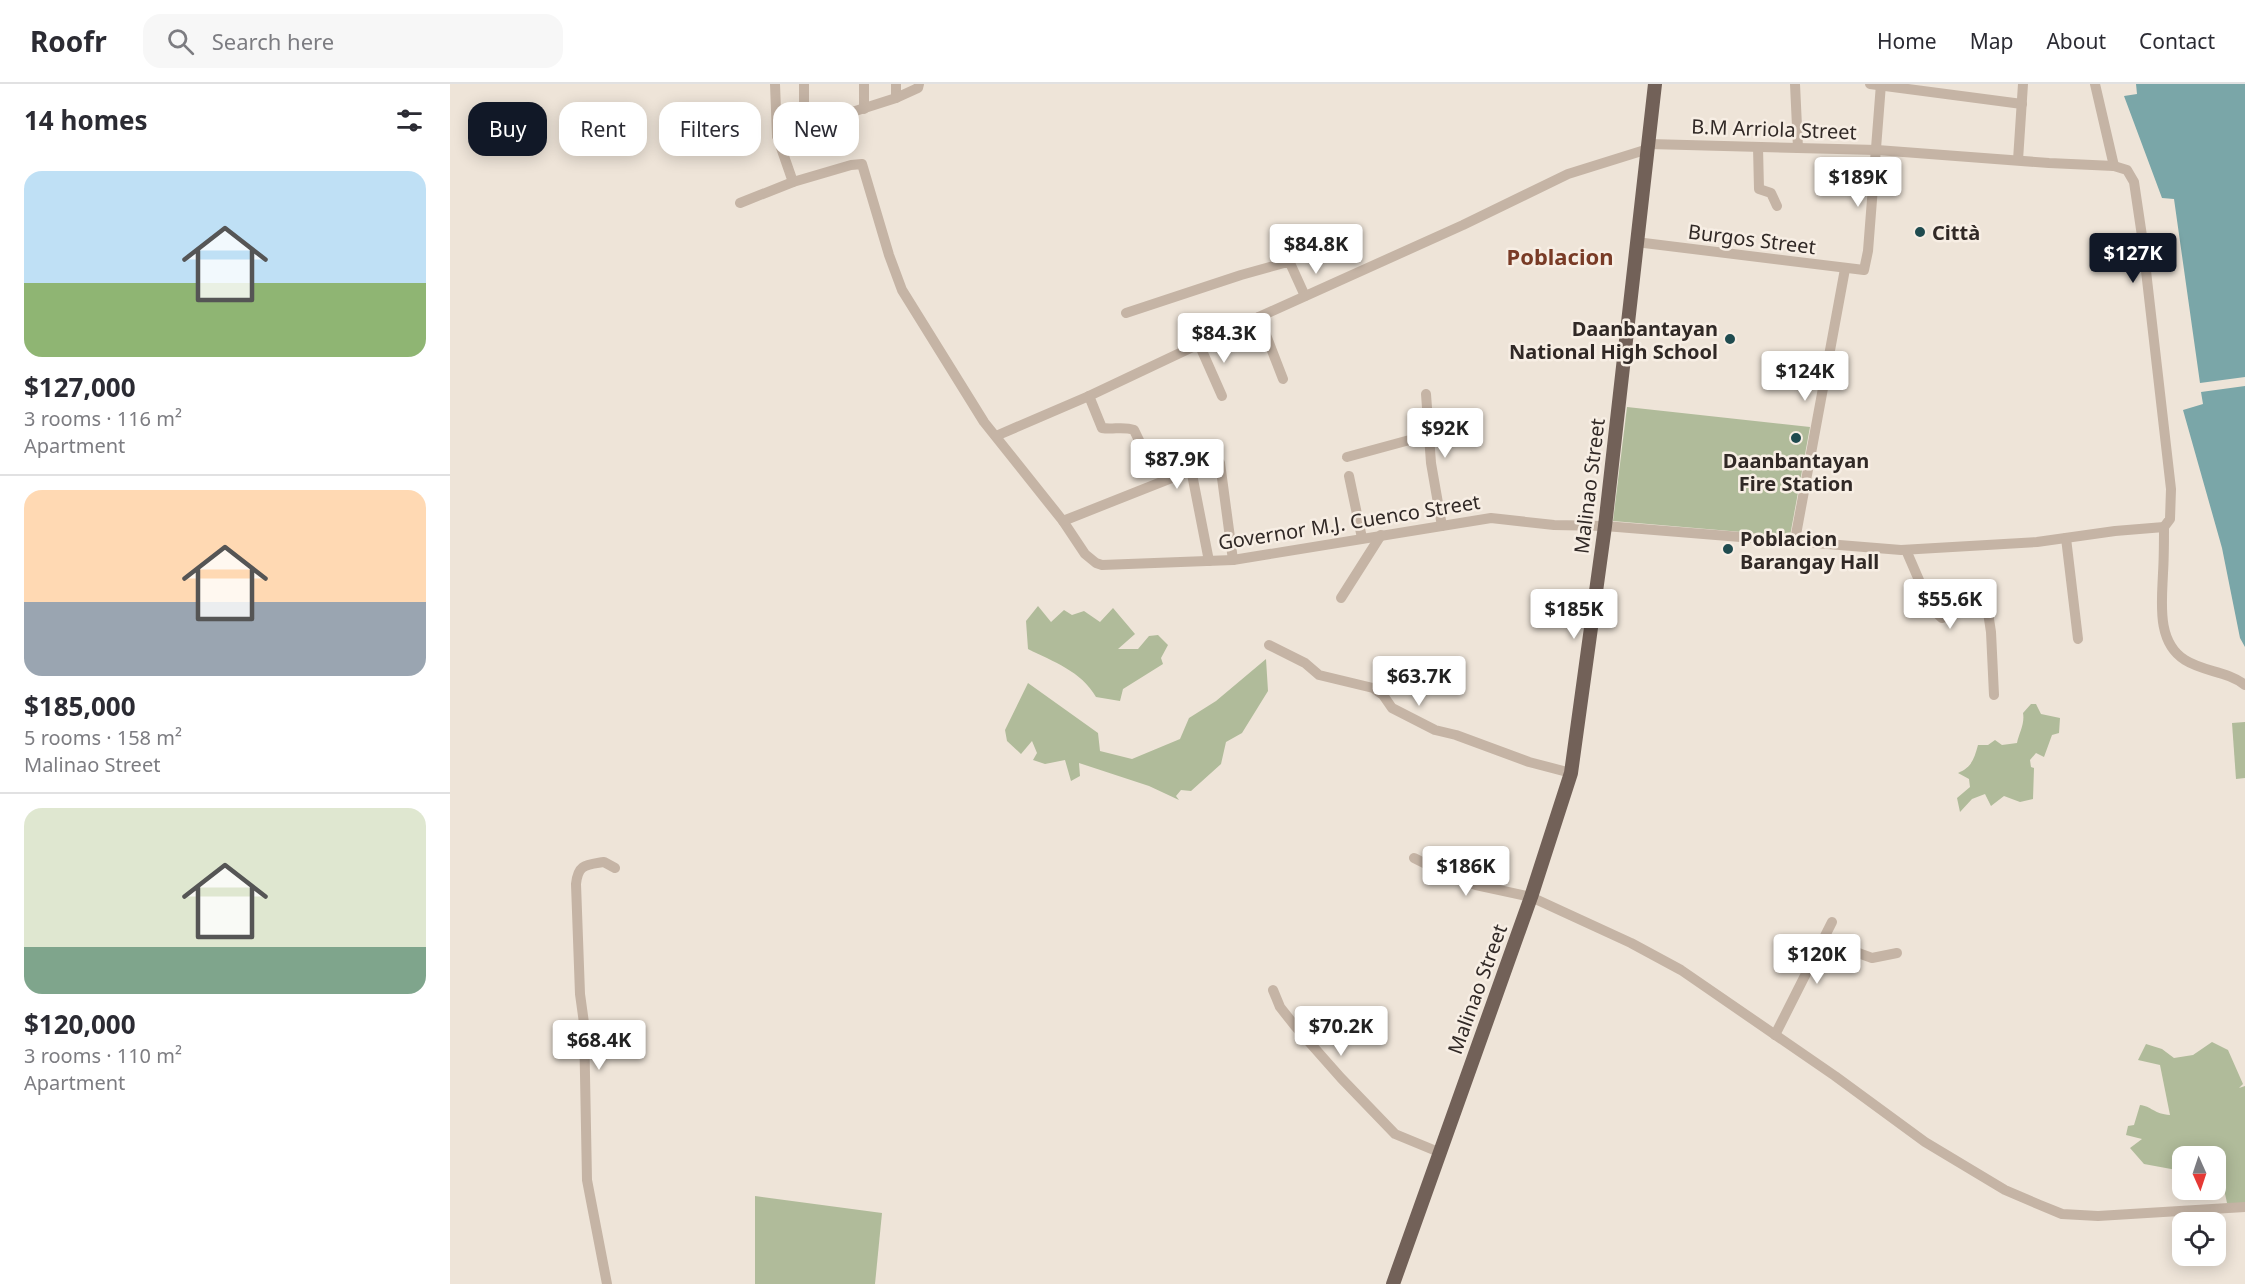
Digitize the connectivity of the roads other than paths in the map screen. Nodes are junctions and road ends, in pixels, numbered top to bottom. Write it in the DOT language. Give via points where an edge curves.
graph roads {
  1 [pos="775,84"];
  2 [pos="804,84"];
  3 [pos="864,84"];
  4 [pos="896,84"];
  5 [pos="919,84"];
  6 [pos="1654,84"];
  7 [pos="1795,84"];
  8 [pos="1878,84"];
  9 [pos="2024,84"];
  10 [pos="2095,84"];
  11 [pos="896,98"];
  12 [pos="776,102"];
  13 [pos="804,102"];
  14 [pos="2022,104"];
  15 [pos="864,109"];
  16 [pos="859,111"];
  17 [pos="1649,146"];
  18 [pos="1758,147"];
  19 [pos="1798,148"];
  20 [pos="1877,150"];
  21 [pos="784,156"];
  22 [pos="2018,160"];
  23 [pos="2114,166"];
  24 [pos="793,182"];
  25 [pos="740,203"];
  26 [pos="1777,206"];
  27 [pos="1636,242"];
  28 [pos="1845,268"];
  29 [pos="1305,296"];
  30 [pos="1126,313"];
  31 [pos="1260,317"];
  32 [pos="1199,344"];
  33 [pos="1283,379"];
  34 [pos="1426,394"];
  35 [pos="1089,396"];
  36 [pos="1222,396"];
  37 [pos="1428,435"];
  38 [pos="996,436"];
  39 [pos="1347,457"];
  40 [pos="1148,459"];
  41 [pos="1191,469"];
  42 [pos="1349,476"];
  43 [pos="1063,521"];
  44 [pos="1442,526"];
  45 [pos="1605,526"];
  46 [pos="2164,526"];
  47 [pos="1381,535"];
  48 [pos="1362,538"];
  49 [pos="2066,538"];
  50 [pos="1795,540"];
  51 [pos="1906,550"];
  52 [pos="1233,560"];
  53 [pos="1209,561"];
  54 [pos="1341,598"];
  55 [pos="2078,639"];
  56 [pos="1269,645"];
  57 [pos="2245,685"];
  58 [pos="1994,695"];
  59 [pos="1571,773"];
  60 [pos="1414,858"];
  61 [pos="615,868"];
  62 [pos="1531,897"];
  63 [pos="1832,922"];
  64 [pos="1823,940"];
  65 [pos="1897,953"];
  66 [pos="1273,990"];
  67 [pos="1775,1035"];
  68 [pos="1441,1153"];
  69 [pos="2245,1207"];
  70 [pos="607,1284"];
  71 [pos="1394,1284"];
  1 -- 12 [label="street"];
  2 -- 13 [label="street"];
  3 -- 15 [label="street"];
  4 -- 11 [label="street"];
  5 -- 11 [label="street"];
  6 -- 17 [label="main road, Malinao Street"];
  7 -- 19 [label="street"];
  8 -- 14 [label="street"];
  8 -- 20 [label="street"];
  9 -- 14 [label="street"];
  10 -- 23 [label="street"];
  11 -- 15 [label="street"];
  14 -- 22 [label="street"];
  15 -- 16 [label="street"];
  17 -- 18 [label="street, B.M Arriola Street"];
  17 -- 27 [label="main road, Malinao Street"];
  17 -- 29 [label="street, B.M Arriola Street" via="1568,174"];
  18 -- 19 [label="street, B.M Arriola Street"];
  18 -- 26 [label="street" via="1759,189 1771,193"];
  19 -- 20 [label="street, B.M Arriola Street"];
  20 -- 22 [label="street, B.M Arriola Street"];
  20 -- 28 [label="street, Burgos Street" via="1863,270"];
  21 -- 24 [label="street"];
  22 -- 23 [label="street, B.M Arriola Street"];
  23 -- 46 [label="street" via="2127,171 2134,182 2142,236 2171,489 2170,519"];
  24 -- 25 [label="street"];
  24 -- 38 [label="street" via="862,164 902,290"];
  27 -- 28 [label="street, Burgos Street"];
  27 -- 45 [label="main road, Malinao Street"];
  28 -- 50 [label="street"];
  29 -- 30 [label="street" via="1290,263 1284,263"];
  29 -- 31 [label="street, B.M Arriola Street"];
  31 -- 32 [label="street, B.M Arriola Street"];
  31 -- 33 [label="street"];
  32 -- 35 [label="street, B.M Arriola Street"];
  32 -- 36 [label="street"];
  34 -- 37 [label="street"];
  35 -- 38 [label="street, B.M Arriola Street"];
  35 -- 40 [label="street" via="1102,428 1134,430"];
  37 -- 39 [label="street"];
  37 -- 44 [label="street"];
  38 -- 43 [label="street"];
  41 -- 43 [label="street"];
  41 -- 52 [label="street" via="1217,460 1220,463"];
  41 -- 53 [label="street"];
  42 -- 48 [label="street"];
  43 -- 53 [label="street, Governor M.J. Cuenco Street" via="1084,554 1096,563 1110,566"];
  44 -- 45 [label="street, Governor M.J. Cuenco Street" via="1491,518"];
  44 -- 47 [label="street, Governor M.J. Cuenco Street"];
  45 -- 50 [label="street, Governor M.J. Cuenco Street"];
  45 -- 59 [label="main road, Malinao Street"];
  46 -- 49 [label="street, Governor M.J. Cuenco Street"];
  46 -- 57 [label="street" via="2161,615 2169,640 2186,660"];
  47 -- 48 [label="street, Governor M.J. Cuenco Street"];
  47 -- 54 [label="street"];
  48 -- 52 [label="street, Governor M.J. Cuenco Street"];
  49 -- 51 [label="street, Governor M.J. Cuenco Street"];
  49 -- 55 [label="street"];
  50 -- 51 [label="street, Governor M.J. Cuenco Street"];
  51 -- 58 [label="street" via="1936,614 1942,618 1982,603 1987,606"];
  52 -- 53 [label="street, Governor M.J. Cuenco Street"];
  56 -- 59 [label="street" via="1305,663 1319,675 1373,688 1392,708 1435,730"];
  59 -- 62 [label="main road, Malinao Street"];
  60 -- 62 [label="street" via="1476,885"];
  61 -- 70 [label="street" via="604,862 584,866 577,873 576,884 587,1180"];
  62 -- 67 [label="street" via="1681,970"];
  62 -- 68 [label="main road, Malinao Street"];
  63 -- 64 [label="street"];
  64 -- 65 [label="street" via="1872,958"];
  64 -- 67 [label="street"];
  66 -- 68 [label="street" via="1294,1026 1395,1134"];
  67 -- 69 [label="street" via="1925,1142 2005,1190 2062,1214 2098,1216"];
  68 -- 71 [label="main road, Malinao Street"];
}
